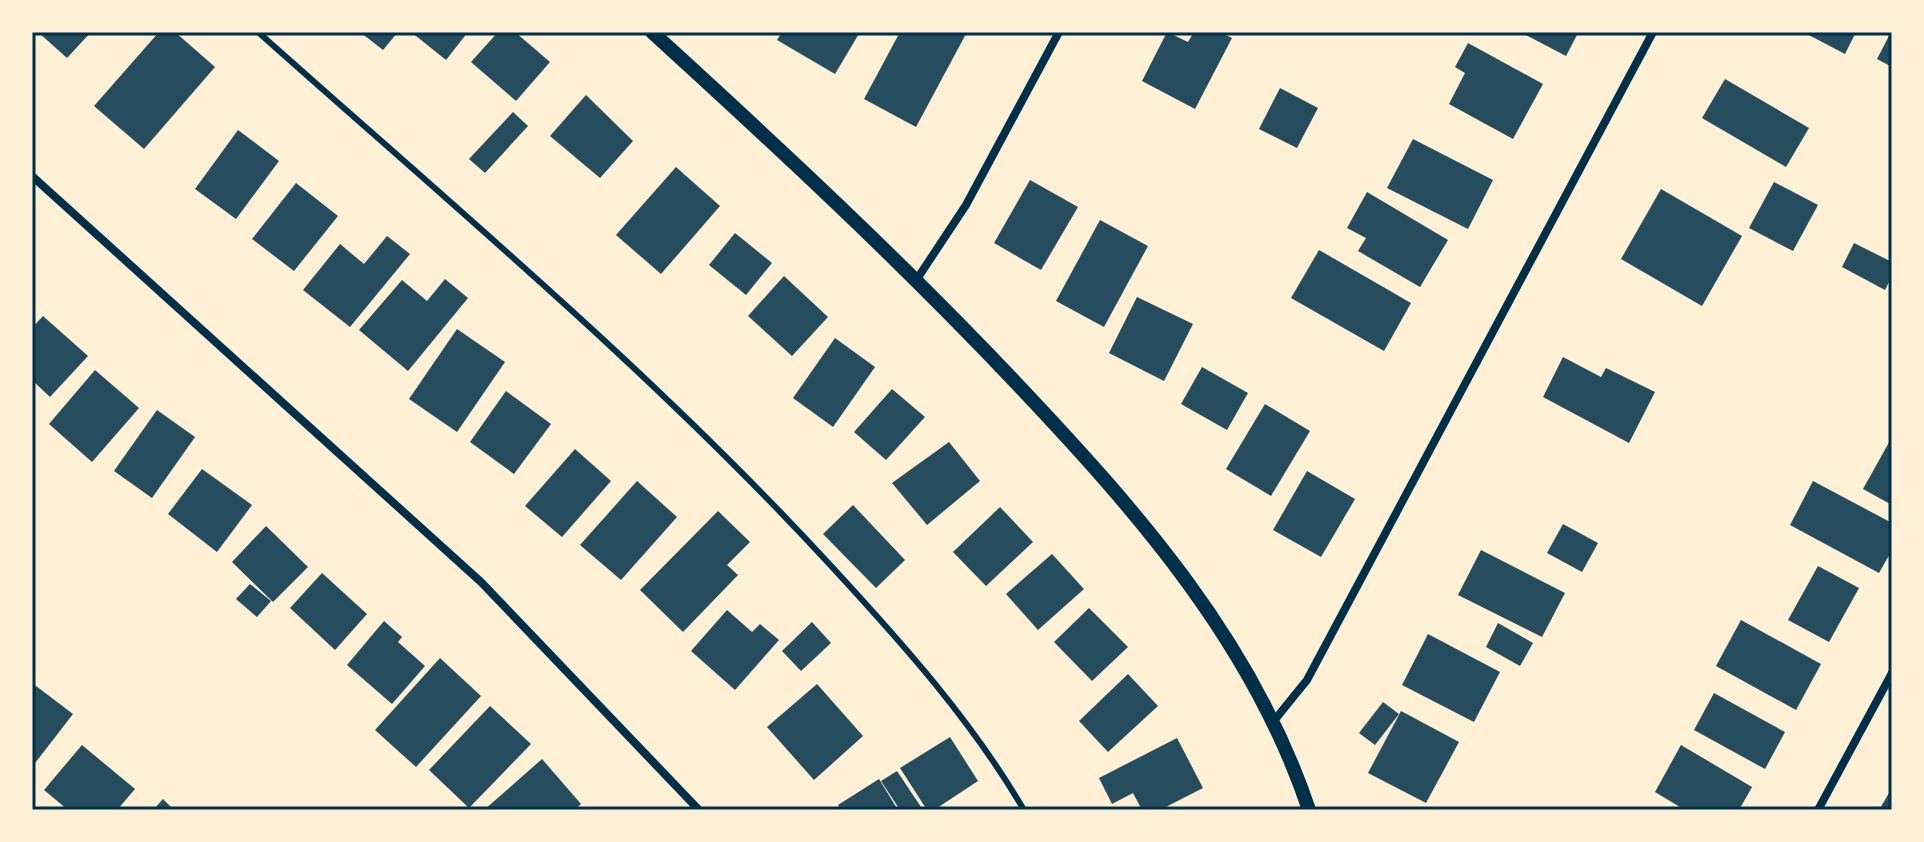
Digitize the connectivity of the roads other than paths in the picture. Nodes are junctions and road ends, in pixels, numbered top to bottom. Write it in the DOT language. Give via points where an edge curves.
graph roads {
  1 [pos="258,32"];
  2 [pos="652,32"];
  3 [pos="1059,32"];
  4 [pos="1653,32"];
  5 [pos="32,176"];
  6 [pos="917,279"];
  7 [pos="1892,673"];
  8 [pos="1273,722"];
  9 [pos="699,810"];
  10 [pos="1024,810"];
  11 [pos="1309,810"];
  12 [pos="1818,810"];
  1 -- 10 [label="lane" via="640,375 797,529 965,720"];
  2 -- 6 [label="street"];
  3 -- 6 [label="street" via="966,205"];
  4 -- 8 [label="street" via="1307,680"];
  5 -- 9 [label="street" via="481,582"];
  6 -- 8 [label="street" via="1162,544 1224,631"];
  7 -- 12 [label="street"];
  8 -- 11 [label="street"];
}
